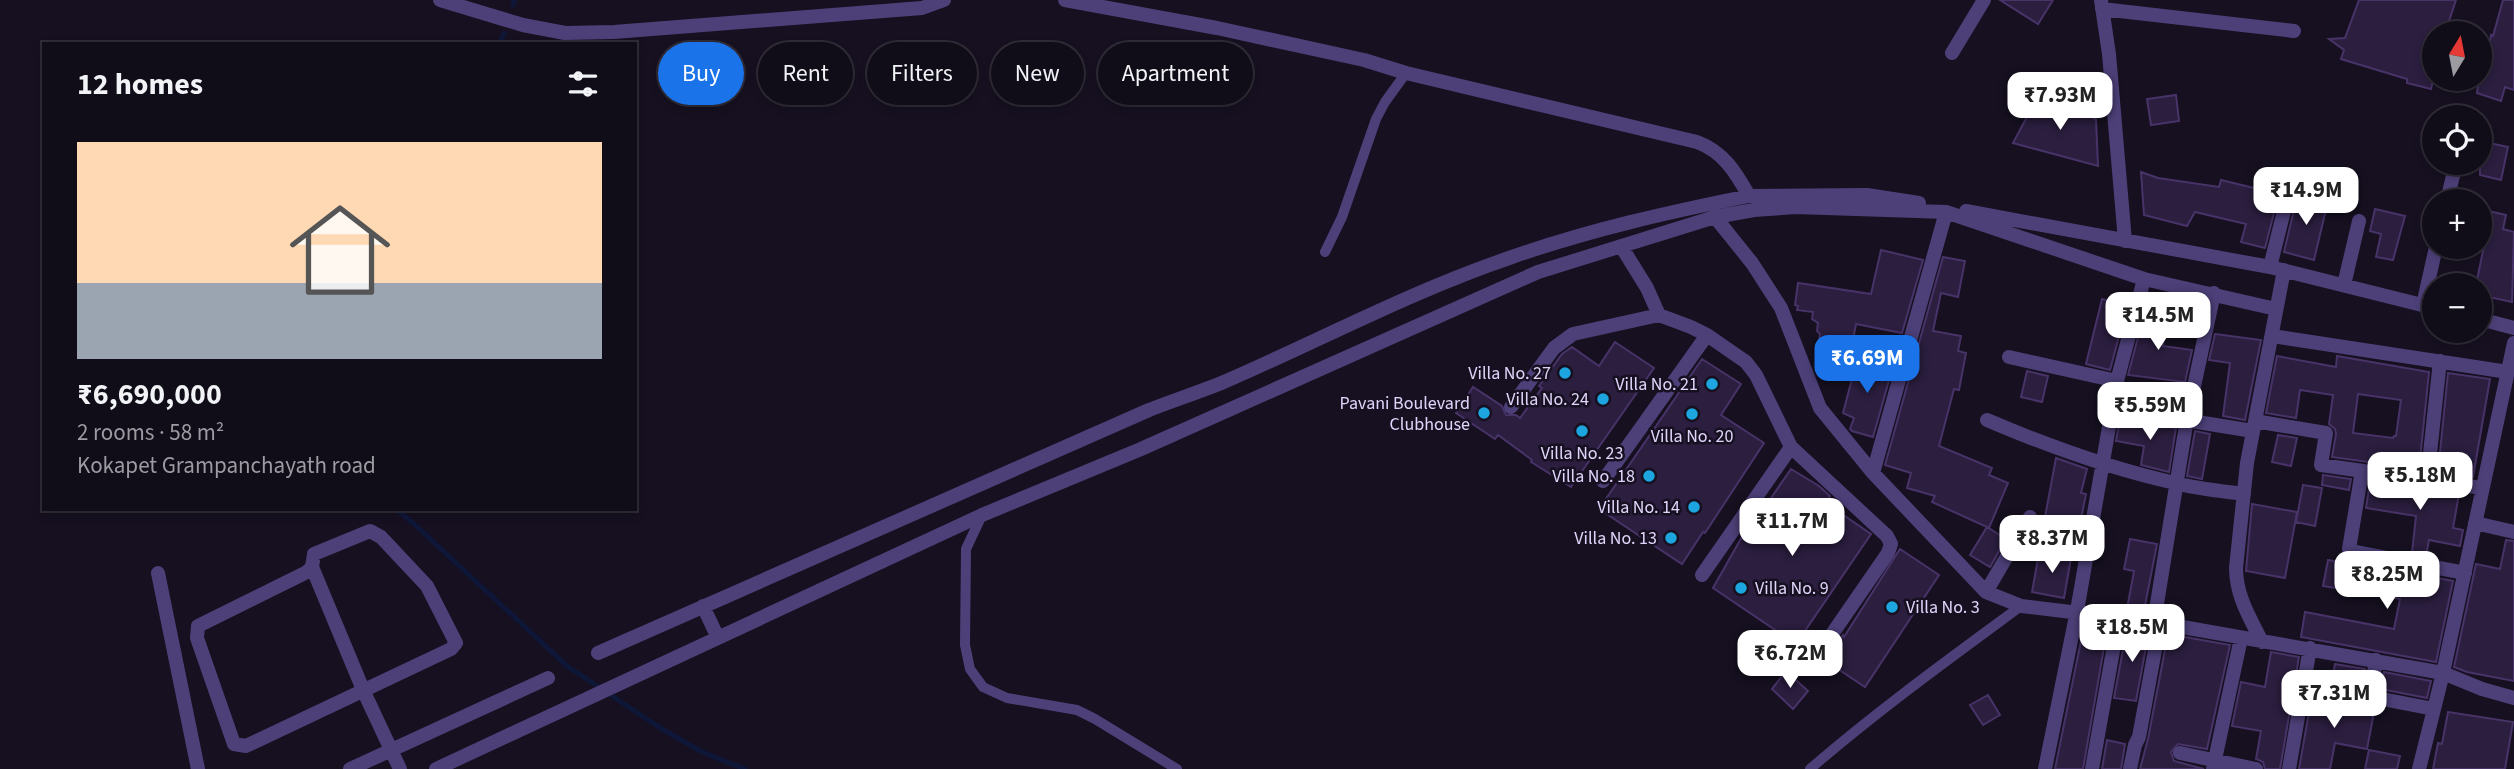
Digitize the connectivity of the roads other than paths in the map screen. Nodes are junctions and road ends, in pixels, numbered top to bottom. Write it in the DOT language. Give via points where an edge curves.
graph roads {
  1 [pos="440,0"];
  2 [pos="944,0"];
  3 [pos="1065,0"];
  4 [pos="1984,0"];
  5 [pos="2102,4"];
  6 [pos="2294,31"];
  7 [pos="1952,53"];
  8 [pos="1406,73"];
  9 [pos="1749,196"];
  10 [pos="2287,199"];
  11 [pos="1947,212"];
  12 [pos="1715,217"];
  13 [pos="2359,221"];
  14 [pos="2125,241"];
  15 [pos="1621,246"];
  16 [pos="1325,252"];
  17 [pos="2277,269"];
  18 [pos="2144,279"];
  19 [pos="2344,285"];
  20 [pos="2214,293"];
  21 [pos="2422,304"];
  22 [pos="2276,309"];
  23 [pos="1659,316"];
  24 [pos="2492,322"];
  25 [pos="2514,328"];
  26 [pos="1707,335"];
  27 [pos="2272,336"];
  28 [pos="2514,343"];
  29 [pos="2009,357"];
  30 [pos="2440,361"];
  31 [pos="2508,372"];
  32 [pos="2117,381"];
  33 [pos="1511,407"];
  34 [pos="2111,408"];
  35 [pos="2187,419"];
  36 [pos="1987,420"];
  37 [pos="2254,426"];
  38 [pos="1791,447"];
  39 [pos="2102,463"];
  40 [pos="2362,471"];
  41 [pos="1873,472"];
  42 [pos="1603,481"];
  43 [pos="2427,481"];
  44 [pos="2176,484"];
  45 [pos="2483,488"];
  46 [pos="2244,494"];
  47 [pos="982,514"];
  48 [pos="2030,517"];
  49 [pos="2475,523"];
  50 [pos="2514,532"];
  51 [pos="312,567"];
  52 [pos="2465,572"];
  53 [pos="158,573"];
  54 [pos="1702,576"];
  55 [pos="1986,592"];
  56 [pos="703,606"];
  57 [pos="2021,606"];
  58 [pos="2077,611"];
  59 [pos="2119,617"];
  60 [pos="2157,622"];
  61 [pos="718,638"];
  62 [pos="2241,638"];
  63 [pos="2262,642"];
  64 [pos="2310,648"];
  65 [pos="598,653"];
  66 [pos="2376,660"];
  67 [pos="1812,663"];
  68 [pos="2443,673"];
  69 [pos="548,678"];
  70 [pos="2304,684"];
  71 [pos="363,692"];
  72 [pos="2370,697"];
  73 [pos="2514,698"];
  74 [pos="2434,709"];
  75 [pos="392,751"];
  76 [pos="2180,753"];
  77 [pos="2214,765"];
  78 [pos="198,769"];
  79 [pos="350,769"];
  80 [pos="400,769"];
  81 [pos="436,769"];
  82 [pos="1177,769"];
  83 [pos="1810,769"];
  84 [pos="2045,769"];
  85 [pos="2092,769"];
  86 [pos="2130,769"];
  87 [pos="2252,769"];
  88 [pos="2289,769"];
  89 [pos="2419,769"];
  1 -- 2 [label="street" via="565,33 804,19 922,8"];
  3 -- 8 [label="street" via="1217,28"];
  4 -- 7 [label="street"];
  5 -- 6 [label="street"];
  5 -- 14 [label="street"];
  8 -- 9 [label="street" via="1698,142 1720,154"];
  8 -- 16 [label="lane" via="1376,119"];
  9 -- 14 [label="street" via="1867,195"];
  9 -- 56 [label="street" via="1626,223 1511,257"];
  10 -- 17 [label="street"];
  11 -- 12 [label="street" via="1796,207"];
  11 -- 18 [label="street"];
  11 -- 41 [label="street"];
  12 -- 15 [label="street"];
  12 -- 41 [label="street" via="1781,308 1819,408"];
  13 -- 19 [label="street"];
  14 -- 17 [label="street"];
  15 -- 23 [label="street"];
  15 -- 47 [label="street" via="1538,272 1141,449"];
  17 -- 19 [label="street"];
  17 -- 22 [label="street"];
  18 -- 20 [label="street"];
  18 -- 32 [label="street"];
  19 -- 21 [label="street"];
  20 -- 22 [label="street"];
  20 -- 35 [label="street"];
  22 -- 27 [label="street"];
  23 -- 26 [label="street"];
  23 -- 33 [label="street" via="1562,340"];
  24 -- 25 [label="street"];
  26 -- 38 [label="street" via="1746,362 1756,375"];
  26 -- 42 [label="street"];
  27 -- 30 [label="street"];
  27 -- 37 [label="street"];
  28 -- 31 [label="street"];
  29 -- 32 [label="street"];
  30 -- 31 [label="street"];
  30 -- 43 [label="street"];
  31 -- 45 [label="street"];
  32 -- 34 [label="street"];
  34 -- 35 [label="street"];
  34 -- 39 [label="street"];
  35 -- 37 [label="street"];
  35 -- 44 [label="street"];
  36 -- 39 [label="street"];
  37 -- 40 [label="street" via="2326,433 2322,465"];
  37 -- 46 [label="street"];
  38 -- 54 [label="street"];
  38 -- 67 [label="street" via="1891,544"];
  39 -- 44 [label="street"];
  39 -- 58 [label="street"];
  40 -- 43 [label="street"];
  40 -- 52 [label="street" via="2350,551"];
  41 -- 55 [label="street"];
  43 -- 45 [label="street"];
  44 -- 46 [label="street"];
  44 -- 60 [label="street"];
  45 -- 49 [label="street"];
  46 -- 63 [label="street" via="2236,584"];
  47 -- 61 [label="street"];
  47 -- 82 [label="lane" via="966,548 965,645 970,670 984,687 1007,698 1077,710 1096,719"];
  48 -- 55 [label="street"];
  49 -- 50 [label="street"];
  49 -- 52 [label="street"];
  51 -- 71 [label="street"];
  51 -- 71 [label="street" via="314,554 370,531 382,537 427,586 456,643"];
  51 -- 71 [label="street" via="198,626 197,638 234,744 246,746"];
  52 -- 68 [label="street"];
  53 -- 78 [label="street"];
  55 -- 57 [label="street"];
  56 -- 61 [label="street"];
  56 -- 65 [label="street"];
  57 -- 58 [label="street"];
  57 -- 83 [label="lane"];
  58 -- 59 [label="street"];
  58 -- 84 [label="street"];
  59 -- 60 [label="street"];
  59 -- 85 [label="street"];
  60 -- 62 [label="street"];
  60 -- 86 [label="street"];
  61 -- 81 [label="street"];
  62 -- 63 [label="street"];
  62 -- 77 [label="street"];
  63 -- 64 [label="street"];
  64 -- 66 [label="street"];
  64 -- 70 [label="street"];
  66 -- 68 [label="street"];
  66 -- 72 [label="street"];
  68 -- 73 [label="street"];
  68 -- 74 [label="street"];
  69 -- 75 [label="street"];
  70 -- 72 [label="street"];
  70 -- 88 [label="street"];
  71 -- 75 [label="street"];
  72 -- 74 [label="street"];
  74 -- 89 [label="street"];
  75 -- 79 [label="street"];
  75 -- 80 [label="street"];
  76 -- 77 [label="street"];
  77 -- 87 [label="street"];
}
